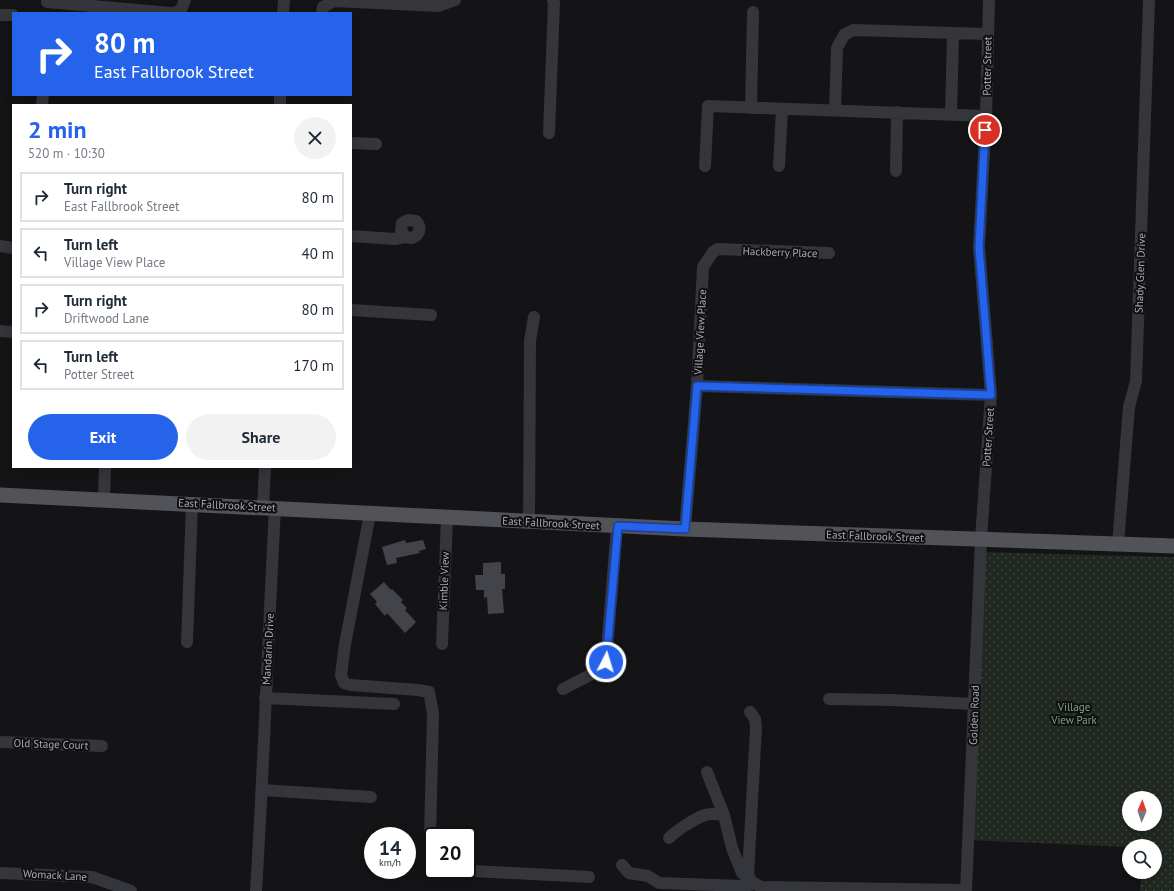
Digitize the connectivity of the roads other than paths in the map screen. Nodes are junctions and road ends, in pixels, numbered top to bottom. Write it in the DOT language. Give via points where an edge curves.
graph roads {
  1 [pos="185,0"];
  2 [pos="284,0"];
  3 [pos="455,0"];
  4 [pos="553,0"];
  5 [pos="989,0"];
  6 [pos="1149,0"];
  7 [pos="47,5"];
  8 [pos="156,12"];
  9 [pos="175,12"];
  10 [pos="283,12"];
  11 [pos="322,12"];
  12 [pos="753,12"];
  13 [pos="0,14"];
  14 [pos="12,15"];
  15 [pos="953,33"];
  16 [pos="988,34"];
  17 [pos="751,108"];
  18 [pos="782,109"];
  19 [pos="835,110"];
  20 [pos="897,112"];
  21 [pos="951,114"];
  22 [pos="986,116"];
  23 [pos="549,133"];
  24 [pos="352,143"];
  25 [pos="376,144"];
  26 [pos="705,166"];
  27 [pos="779,166"];
  28 [pos="896,171"];
  29 [pos="352,236"];
  30 [pos="400,238"];
  31 [pos="0,246"];
  32 [pos="12,248"];
  33 [pos="732,250"];
  34 [pos="829,253"];
  35 [pos="352,310"];
  36 [pos="431,315"];
  37 [pos="534,317"];
  38 [pos="0,331"];
  39 [pos="12,332"];
  40 [pos="697,386"];
  41 [pos="991,395"];
  42 [pos="104,468"];
  43 [pos="265,468"];
  44 [pos="0,495"];
  45 [pos="104,500"];
  46 [pos="192,503"];
  47 [pos="269,508"];
  48 [pos="370,514"];
  49 [pos="447,518"];
  50 [pos="529,522"];
  51 [pos="618,526"];
  52 [pos="685,529"];
  53 [pos="981,539"];
  54 [pos="1118,544"];
  55 [pos="1174,546"];
  56 [pos="187,642"];
  57 [pos="442,644"];
  58 [pos="563,689"];
  59 [pos="265,698"];
  60 [pos="829,699"];
  61 [pos="394,704"];
  62 [pos="974,704"];
  63 [pos="750,712"];
  64 [pos="0,742"];
  65 [pos="102,746"];
  66 [pos="707,772"];
  67 [pos="262,790"];
  68 [pos="370,797"];
  69 [pos="724,815"];
  70 [pos="430,827"];
  71 [pos="669,838"];
  72 [pos="622,865"];
  73 [pos="476,871"];
  74 [pos="0,873"];
  75 [pos="589,877"];
  76 [pos="754,883"];
  77 [pos="966,890"];
  78 [pos="131,891"];
  79 [pos="256,891"];
  1 -- 9 [label="street" via="181,10"];
  2 -- 10 [label="street"];
  3 -- 11 [label="street" via="439,6 334,1 324,7"];
  4 -- 23 [label="street"];
  5 -- 16 [label="street, Potter Street"];
  6 -- 54 [label="street, Shady Glen Drive" via="1136,381 1129,407"];
  7 -- 8 [label="street"];
  12 -- 17 [label="street"];
  13 -- 14 [label="street"];
  15 -- 16 [label="street"];
  15 -- 19 [label="street" via="853,30 844,35 837,48"];
  15 -- 21 [label="street"];
  16 -- 22 [label="street, Potter Street"];
  17 -- 18 [label="street"];
  17 -- 26 [label="street" via="708,106"];
  18 -- 19 [label="street"];
  18 -- 27 [label="street"];
  19 -- 20 [label="street"];
  20 -- 21 [label="street"];
  20 -- 28 [label="street"];
  21 -- 22 [label="street"];
  22 -- 41 [label="street, Potter Street" via="979,247"];
  24 -- 25 [label="street"];
  29 -- 30 [label="street"];
  31 -- 32 [label="street"];
  33 -- 34 [label="street, Hackberry Place"];
  33 -- 40 [label="street, Village View Place" via="718,249 703,267"];
  35 -- 36 [label="street"];
  37 -- 50 [label="street" via="530,341"];
  38 -- 39 [label="street"];
  40 -- 41 [label="street"];
  40 -- 52 [label="street, Village View Place"];
  41 -- 53 [label="street, Potter Street"];
  42 -- 45 [label="street"];
  43 -- 47 [label="street, Mandarin Drive"];
  44 -- 45 [label="main road, East Fallbrook Street"];
  45 -- 46 [label="main road, East Fallbrook Street"];
  46 -- 47 [label="main road, East Fallbrook Street"];
  46 -- 56 [label="street"];
  47 -- 48 [label="main road, East Fallbrook Street"];
  47 -- 59 [label="street, Mandarin Drive"];
  48 -- 49 [label="main road, East Fallbrook Street"];
  48 -- 70 [label="street" via="341,675 344,683 351,685 429,692 433,713"];
  49 -- 50 [label="main road, East Fallbrook Street"];
  49 -- 57 [label="street, Kimble View"];
  50 -- 51 [label="main road, East Fallbrook Street"];
  51 -- 52 [label="main road, East Fallbrook Street"];
  51 -- 58 [label="street" via="606,662 594,673"];
  52 -- 53 [label="main road, East Fallbrook Street"];
  53 -- 54 [label="main road, East Fallbrook Street"];
  53 -- 62 [label="street, Golden Road"];
  54 -- 55 [label="main road, East Fallbrook Street"];
  59 -- 61 [label="street"];
  59 -- 67 [label="street, Mandarin Drive"];
  60 -- 62 [label="street"];
  62 -- 77 [label="street, Golden Road"];
  63 -- 76 [label="street" via="755,719 756,728 748,875"];
  64 -- 65 [label="street, Old Stage Court"];
  66 -- 69 [label="street"];
  67 -- 68 [label="street"];
  67 -- 79 [label="street, Mandarin Drive"];
  69 -- 71 [label="street" via="704,816"];
  69 -- 76 [label="street" via="732,848 742,873"];
  72 -- 76 [label="street" via="629,873 648,876 659,883 743,886"];
  73 -- 75 [label="street"];
  74 -- 78 [label="street, Womack Lane" via="92,877"];
  76 -- 77 [label="street" via="761,887"];
}
